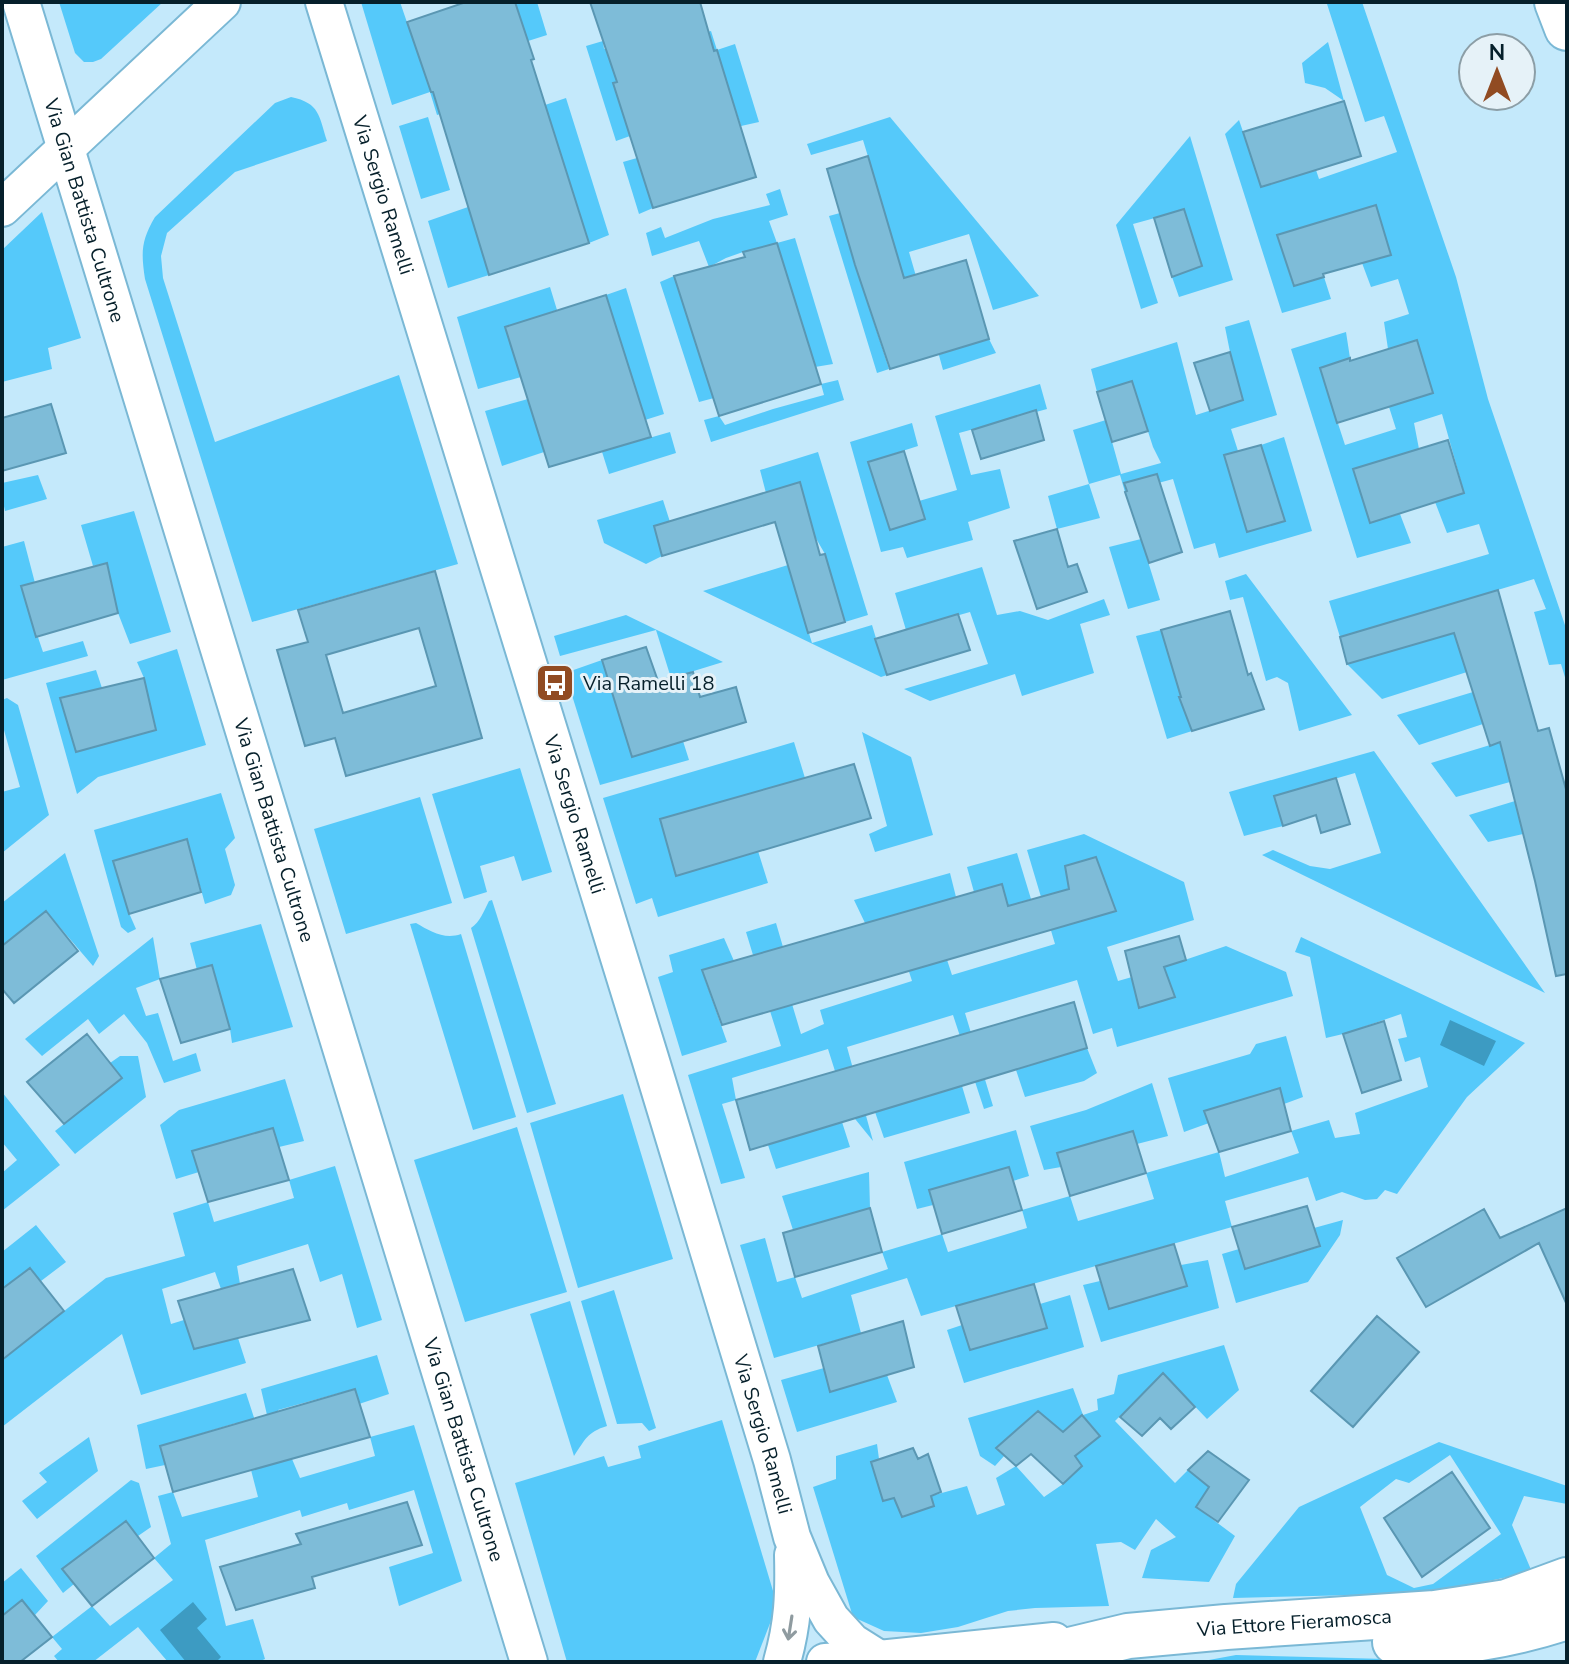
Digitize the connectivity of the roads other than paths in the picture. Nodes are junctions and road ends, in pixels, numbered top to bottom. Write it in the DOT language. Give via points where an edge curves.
graph roads {
  1 [pos="21,2"];
  2 [pos="222,2"];
  3 [pos="324,2"];
  4 [pos="1557,2"];
  5 [pos="1567,28"];
  6 [pos="66,149"];
  7 [pos="2,208"];
  8 [pos="792,1537"];
  9 [pos="1567,1580"];
  10 [pos="1567,1601"];
  11 [pos="1567,1617"];
  12 [pos="1128,1636"];
  13 [pos="1436,1640"];
  14 [pos="879,1659"];
  15 [pos="529,1661"];
  16 [pos="782,1662"];
  17 [pos="825,1662"];
  18 [pos="1020,1662"];
  19 [pos="1094,1662"];
  20 [pos="1515,1662"];
  1 -- 6 [label="street, Via Gian Battista Cultrone"];
  2 -- 6 [label="street"];
  3 -- 8 [label="street, Via Sergio Ramelli" via="646,1042"];
  4 -- 5 [label="main road"];
  6 -- 7 [label="street"];
  6 -- 15 [label="street, Via Gian Battista Cultrone"];
  8 -- 14 [label="street" via="831,1619 852,1642"];
  8 -- 16 [label="street, one-way" via="794,1601"];
  9 -- 13 [label="main road, Via Ettore Fieramosca" via="1507,1602"];
  10 -- 13 [label="main road" via="1481,1621"];
  11 -- 13 [label="main road, Via Ettore Fieramosca" via="1533,1628"];
  12 -- 13 [label="main road, Via Ettore Fieramosca" via="1226,1627"];
  12 -- 14 [label="street"];
  12 -- 18 [label="main road, Via Ettore Fieramosca"];
  13 -- 19 [label="main road, Via Ettore Fieramosca" via="1298,1637"];
  13 -- 20 [label="main road"];
  14 -- 17 [label="street"];
}
